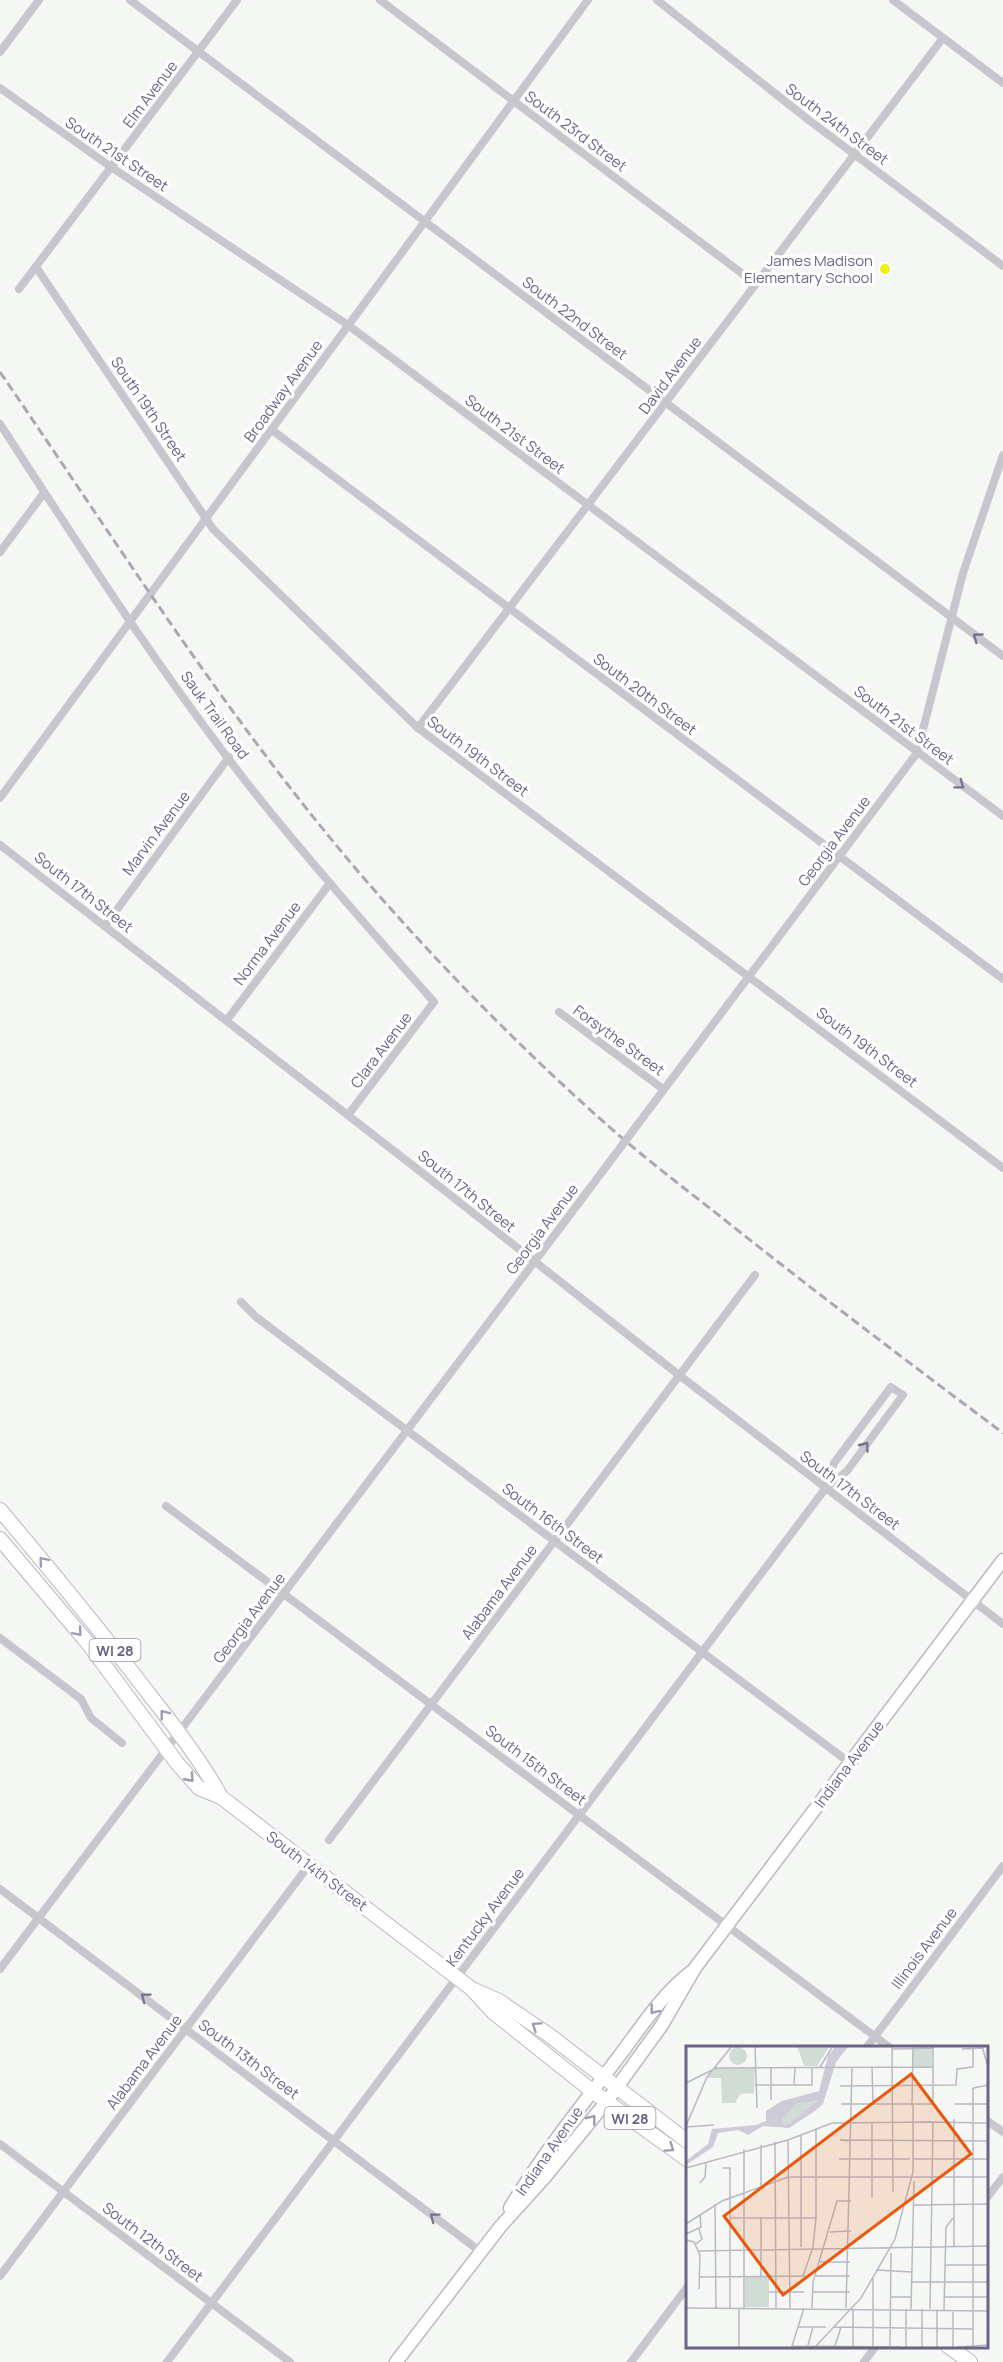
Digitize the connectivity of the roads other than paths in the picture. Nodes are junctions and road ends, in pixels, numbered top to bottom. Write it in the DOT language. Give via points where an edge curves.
graph roads {
  1 [pos="39,0"];
  2 [pos="130,0"];
  3 [pos="237,0"];
  4 [pos="380,0"];
  5 [pos="588,0"];
  6 [pos="657,0"];
  7 [pos="893,0"];
  8 [pos="943,38"];
  9 [pos="198,51"];
  10 [pos="0,52"];
  11 [pos="1003,83"];
  12 [pos="0,88"];
  13 [pos="514,101"];
  14 [pos="855,155"];
  15 [pos="111,167"];
  16 [pos="424,221"];
  17 [pos="1003,266"];
  18 [pos="36,267"];
  19 [pos="756,284"];
  20 [pos="19,289"];
  21 [pos="348,325"];
  22 [pos="666,403"];
  23 [pos="0,424"];
  24 [pos="272,429"];
  25 [pos="1003,455"];
  26 [pos="1000,474"];
  27 [pos="44,493"];
  28 [pos="588,506"];
  29 [pos="206,519"];
  30 [pos="0,552"];
  31 [pos="509,609"];
  32 [pos="951,618"];
  33 [pos="131,621"];
  34 [pos="1003,656"];
  35 [pos="418,728"];
  36 [pos="917,753"];
  37 [pos="229,757"];
  38 [pos="0,798"];
  39 [pos="1003,816"];
  40 [pos="0,845"];
  41 [pos="839,856"];
  42 [pos="330,883"];
  43 [pos="105,926"];
  44 [pos="748,977"];
  45 [pos="1003,979"];
  46 [pos="435,1002"];
  47 [pos="559,1012"];
  48 [pos="226,1020"];
  49 [pos="663,1089"];
  50 [pos="348,1115"];
  51 [pos="1003,1168"];
  52 [pos="534,1262"];
  53 [pos="755,1275"];
  54 [pos="241,1302"];
  55 [pos="679,1375"];
  56 [pos="407,1431"];
  57 [pos="825,1489"];
  58 [pos="166,1506"];
  59 [pos="0,1510"];
  60 [pos="0,1539"];
  61 [pos="554,1541"];
  62 [pos="1003,1560"];
  63 [pos="284,1594"];
  64 [pos="972,1600"];
  65 [pos="1003,1624"];
  66 [pos="0,1638"];
  67 [pos="702,1652"];
  68 [pos="431,1704"];
  69 [pos="179,1733"];
  70 [pos="122,1743"];
  71 [pos="167,1749"];
  72 [pos="850,1763"];
  73 [pos="221,1797"];
  74 [pos="579,1815"];
  75 [pos="329,1840"];
  76 [pos="309,1865"];
  77 [pos="1003,1866"];
  78 [pos="999,1878"];
  79 [pos="0,1888"];
  80 [pos="38,1918"];
  81 [pos="728,1926"];
  82 [pos="695,1968"];
  83 [pos="0,1969"];
  84 [pos="472,1989"];
  85 [pos="186,2029"];
  86 [pos="875,2037"];
  87 [pos="868,2046"];
  88 [pos="888,2046"];
  89 [pos="603,2077"];
  90 [pos="617,2087"];
  91 [pos="592,2090"];
  92 [pos="606,2101"];
  93 [pos="988,2121"];
  94 [pos="1003,2132"];
  95 [pos="334,2140"];
  96 [pos="686,2140"];
  97 [pos="0,2144"];
  98 [pos="686,2159"];
  99 [pos="1003,2177"];
  100 [pos="63,2192"];
  101 [pos="988,2198"];
  102 [pos="500,2227"];
  103 [pos="481,2252"];
  104 [pos="0,2276"];
  105 [pos="686,2289"];
  106 [pos="211,2303"];
  107 [pos="875,2347"];
  108 [pos="949,2347"];
  109 [pos="166,2362"];
  110 [pos="290,2362"];
  111 [pos="396,2362"];
  112 [pos="631,2362"];
  113 [pos="864,2362"];
  114 [pos="970,2362"];
  1 -- 10 [label="street"];
  2 -- 9 [label="street, South 22nd Street"];
  3 -- 9 [label="street, Elm Avenue"];
  4 -- 13 [label="street, South 23rd Street"];
  5 -- 13 [label="street, Broadway Avenue"];
  6 -- 14 [label="street, South 24th Street"];
  7 -- 8 [label="street"];
  8 -- 11 [label="street"];
  8 -- 14 [label="street, David Avenue"];
  9 -- 15 [label="street, Elm Avenue"];
  9 -- 16 [label="street, South 22nd Street"];
  12 -- 15 [label="street, South 21st Street"];
  13 -- 16 [label="street, Broadway Avenue"];
  13 -- 19 [label="street, South 23rd Street"];
  14 -- 17 [label="street, South 24th Street"];
  14 -- 19 [label="street, David Avenue"];
  15 -- 18 [label="street, Elm Avenue"];
  15 -- 21 [label="street, South 21st Street"];
  16 -- 21 [label="street, Broadway Avenue"];
  16 -- 22 [label="street, South 22nd Street"];
  18 -- 20 [label="street, Elm Avenue"];
  18 -- 29 [label="street, South 19th Street"];
  19 -- 22 [label="street, David Avenue"];
  21 -- 24 [label="street, Broadway Avenue"];
  21 -- 28 [label="street, South 21st Street"];
  22 -- 28 [label="street, David Avenue"];
  22 -- 32 [label="street, South 22nd Street"];
  23 -- 27 [label="street, Sauk Trail Road"];
  24 -- 29 [label="street, Broadway Avenue"];
  24 -- 31 [label="street, South 20th Street"];
  25 -- 26 [label="street, Georgia Avenue"];
  26 -- 32 [label="street, Georgia Avenue" via="971,547"];
  27 -- 30 [label="street"];
  27 -- 33 [label="street, Sauk Trail Road"];
  28 -- 31 [label="street, David Avenue"];
  28 -- 36 [label="street, South 21st Street"];
  29 -- 33 [label="street, Broadway Avenue"];
  29 -- 35 [label="street, South 19th Street"];
  31 -- 35 [label="street, David Avenue"];
  31 -- 41 [label="street, South 20th Street"];
  34 -- 32 [label="street, South 22nd Street, one-way"];
  32 -- 36 [label="street, Georgia Avenue"];
  33 -- 37 [label="street, Sauk Trail Road"];
  33 -- 38 [label="street, Broadway Avenue"];
  35 -- 44 [label="street, South 19th Street"];
  36 -- 39 [label="street, South 21st Street, one-way"];
  36 -- 41 [label="street, Georgia Avenue"];
  37 -- 42 [label="street, Sauk Trail Road"];
  37 -- 43 [label="street, Marvin Avenue"];
  40 -- 43 [label="street, South 17th Street"];
  41 -- 44 [label="street, Georgia Avenue"];
  41 -- 45 [label="street, South 20th Street"];
  42 -- 46 [label="street, Sauk Trail Road"];
  42 -- 48 [label="street, Norma Avenue"];
  43 -- 48 [label="street, South 17th Street"];
  44 -- 49 [label="street, Georgia Avenue"];
  44 -- 51 [label="street, South 19th Street"];
  46 -- 50 [label="street, Clara Avenue"];
  47 -- 49 [label="street, Forsythe Street"];
  48 -- 50 [label="street, South 17th Street"];
  49 -- 52 [label="street, Georgia Avenue, bridge"];
  50 -- 52 [label="street, South 17th Street"];
  52 -- 55 [label="street, South 17th Street"];
  52 -- 56 [label="street, Georgia Avenue"];
  53 -- 55 [label="street, Alabama Avenue"];
  54 -- 56 [label="street, South 16th Street"];
  55 -- 57 [label="street, South 17th Street"];
  55 -- 61 [label="street, Alabama Avenue"];
  56 -- 61 [label="street, South 16th Street"];
  56 -- 63 [label="street, Georgia Avenue"];
  57 -- 57 [label="street, Kentucky Avenue, one-way" via="847,1471 903,1395 891,1387 834,1463"];
  57 -- 64 [label="street, South 17th Street"];
  57 -- 67 [label="street, Kentucky Avenue"];
  58 -- 63 [label="street, South 15th Street"];
  69 -- 59 [label="main road, WI 28, one-way" via="88,1614"];
  60 -- 71 [label="main road, WI 28, one-way" via="87,1642"];
  61 -- 67 [label="street, South 16th Street"];
  61 -- 68 [label="street, Alabama Avenue"];
  62 -- 64 [label="main road, Indiana Avenue"];
  63 -- 68 [label="street, South 15th Street"];
  63 -- 69 [label="street, Georgia Avenue"];
  64 -- 65 [label="street, South 17th Street"];
  64 -- 72 [label="main road, Indiana Avenue"];
  66 -- 70 [label="street" via="81,1699 91,1718"];
  67 -- 72 [label="street, South 16th Street"];
  67 -- 74 [label="street, Kentucky Avenue"];
  68 -- 74 [label="street, South 15th Street"];
  68 -- 75 [label="street, Alabama Avenue"];
  69 -- 71 [label="street, Georgia Avenue"];
  69 -- 73 [label="main road, WI 28"];
  71 -- 73 [label="main road, South 14th Street / WI 28, one-way" via="199,1788"];
  71 -- 80 [label="street, Georgia Avenue"];
  72 -- 81 [label="main road, Indiana Avenue"];
  73 -- 76 [label="main road, South 14th Street / WI 28"];
  74 -- 81 [label="street, South 15th Street"];
  74 -- 95 [label="street, Kentucky Avenue"];
  76 -- 84 [label="main road, South 14th Street / WI 28, bridge"];
  76 -- 85 [label="street, Alabama Avenue"];
  77 -- 78 [label="street, Illinois Avenue"];
  78 -- 86 [label="street, Illinois Avenue"];
  79 -- 80 [label="street, South 13th Street"];
  80 -- 83 [label="street, Georgia Avenue"];
  85 -- 80 [label="street, South 13th Street, one-way"];
  81 -- 82 [label="main road, Indiana Avenue"];
  81 -- 86 [label="street, South 15th Street"];
  82 -- 89 [label="main road, Indiana Avenue, one-way" via="666,1994"];
  82 -- 90 [label="main road, Indiana Avenue" via="662,2025"];
  89 -- 84 [label="main road, South 14th Street / WI 28, one-way" via="499,2001"];
  84 -- 91 [label="main road, South 14th Street / WI 28" via="493,2012"];
  85 -- 95 [label="street, South 13th Street"];
  85 -- 100 [label="street, Alabama Avenue"];
  86 -- 87 [label="street, Illinois Avenue"];
  86 -- 88 [label="street, South 15th Street"];
  89 -- 90 [label="main road, South 14th Street / WI 28"];
  89 -- 91 [label="main road, Indiana Avenue"];
  90 -- 92 [label="main road, Indiana Avenue"];
  90 -- 96 [label="main road, South 14th Street / WI 28"];
  91 -- 92 [label="main road, South 14th Street / WI 28"];
  91 -- 102 [label="main road, Indiana Avenue"];
  92 -- 98 [label="main road, South 14th Street / WI 28, one-way"];
  102 -- 92 [label="main road, Indiana Avenue, one-way"];
  93 -- 94 [label="street"];
  103 -- 95 [label="street, South 13th Street, one-way"];
  95 -- 106 [label="street, Kentucky Avenue"];
  97 -- 100 [label="street, South 12th Street"];
  99 -- 101 [label="street"];
  100 -- 104 [label="street, Alabama Avenue"];
  100 -- 106 [label="street, South 12th Street"];
  102 -- 103 [label="main road, Indiana Avenue"];
  103 -- 111 [label="main road, Indiana Avenue"];
  105 -- 112 [label="street"];
  106 -- 109 [label="street, Kentucky Avenue"];
  106 -- 110 [label="street, South 12th Street"];
  107 -- 113 [label="street"];
  108 -- 114 [label="main road"];
}
